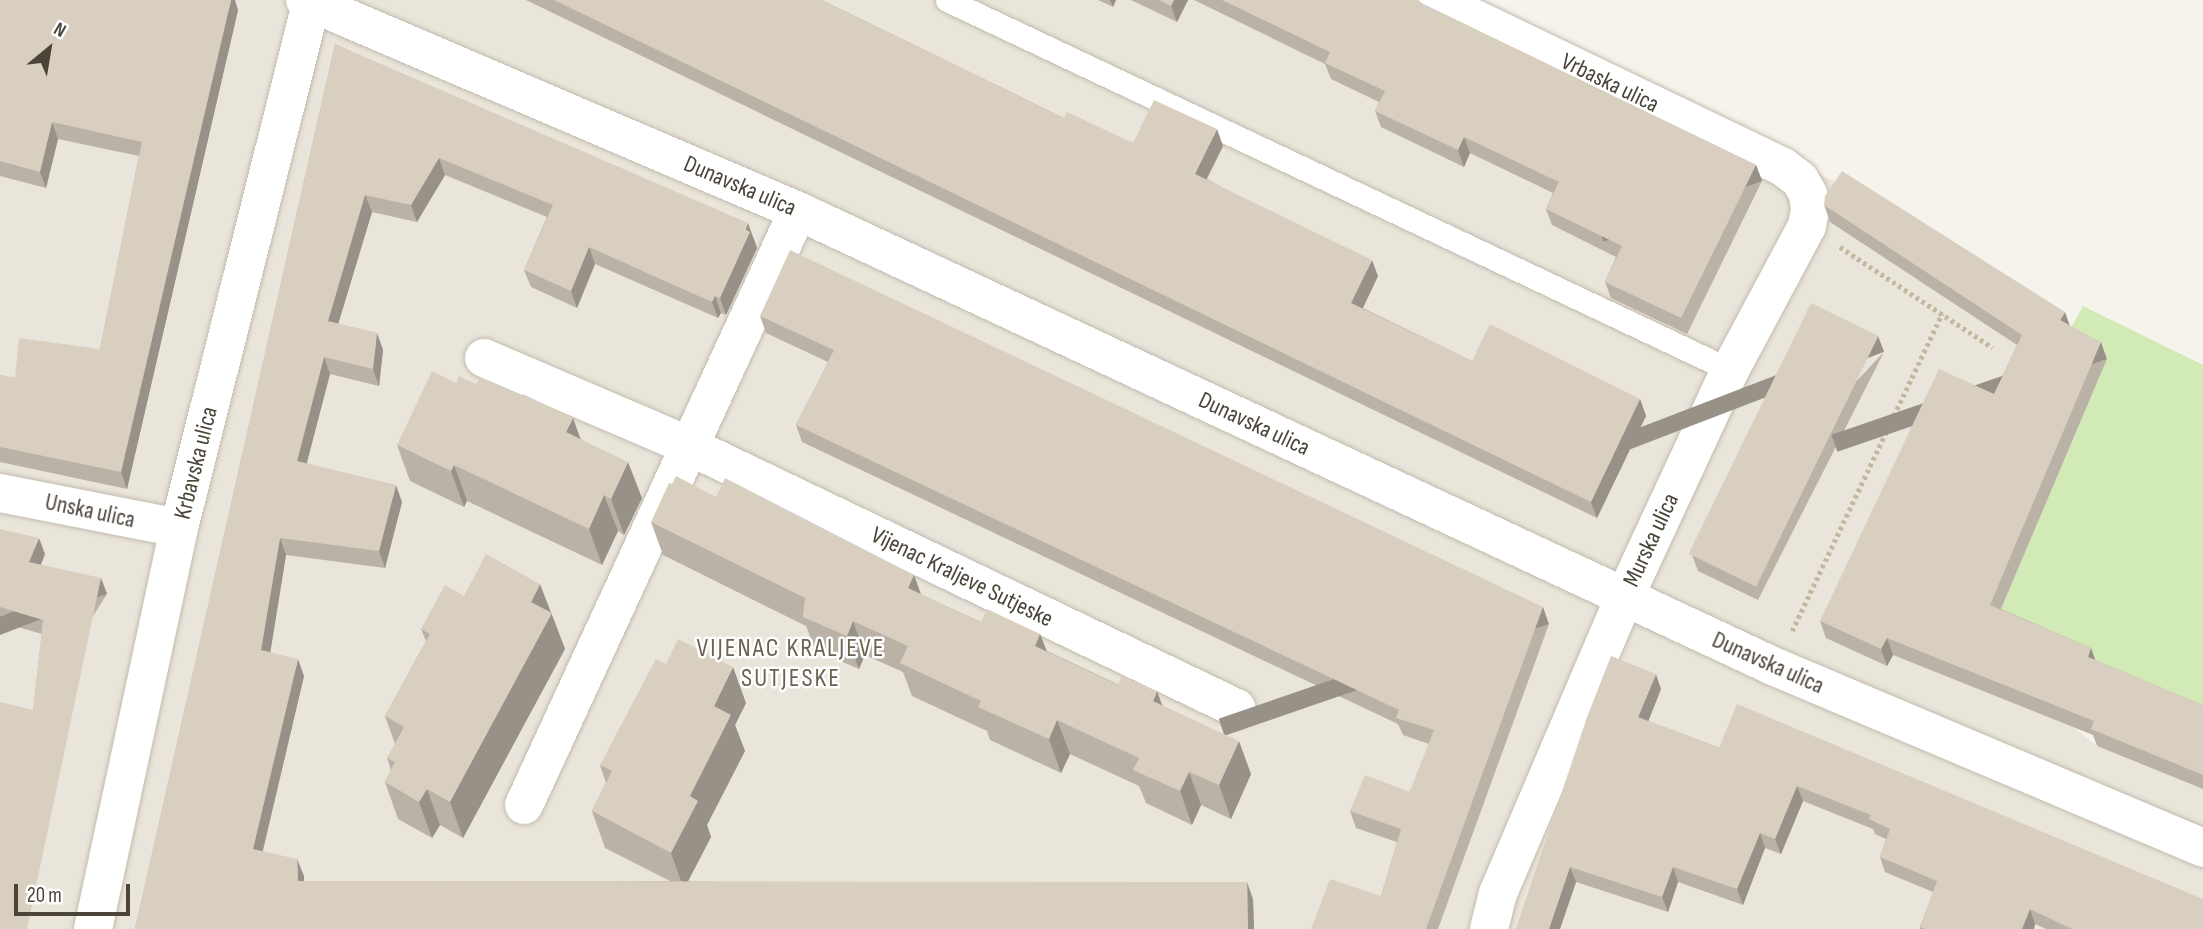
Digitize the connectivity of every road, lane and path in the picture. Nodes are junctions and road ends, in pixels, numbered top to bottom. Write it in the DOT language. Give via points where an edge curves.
graph roads {
  1 [pos="947,0"];
  2 [pos="1436,0"];
  3 [pos="309,1"];
  4 [pos="1783,167"];
  5 [pos="798,211"];
  6 [pos="1807,226"];
  7 [pos="1942,314"];
  8 [pos="1993,348"];
  9 [pos="484,358"];
  10 [pos="1730,370"];
  11 [pos="689,446"];
  12 [pos="0,493"];
  13 [pos="179,528"];
  14 [pos="1624,598"];
  15 [pos="1775,667"];
  16 [pos="1236,708"];
  17 [pos="524,805"];
  18 [pos="2203,848"];
  19 [pos="93,929"];
  20 [pos="1489,929"];
  1 -- 10 [label="lane"];
  2 -- 4 [label="street, Vrbaska ulica"];
  3 -- 5 [label="street, Dunavska ulica"];
  3 -- 13 [label="street, Krbavska ulica"];
  4 -- 6 [label="street, Murska ulica" via="1800,180 1808,194"];
  5 -- 11 [label="street"];
  5 -- 14 [label="street, Dunavska ulica"];
  6 -- 7 [label="path"];
  6 -- 10 [label="street, Murska ulica"];
  7 -- 8 [label="path"];
  7 -- 15 [label="path"];
  9 -- 11 [label="street, Vijenac Kraljeve Sutjeske"];
  10 -- 14 [label="street, Murska ulica"];
  11 -- 16 [label="street, Vijenac Kraljeve Sutjeske"];
  11 -- 17 [label="street"];
  12 -- 13 [label="street, Unska ulica"];
  13 -- 19 [label="street, Krbavska ulica"];
  14 -- 15 [label="street, Dunavska ulica"];
  14 -- 20 [label="street, Murska ulica" via="1498,893"];
  15 -- 18 [label="street, Dunavska ulica"];
}
